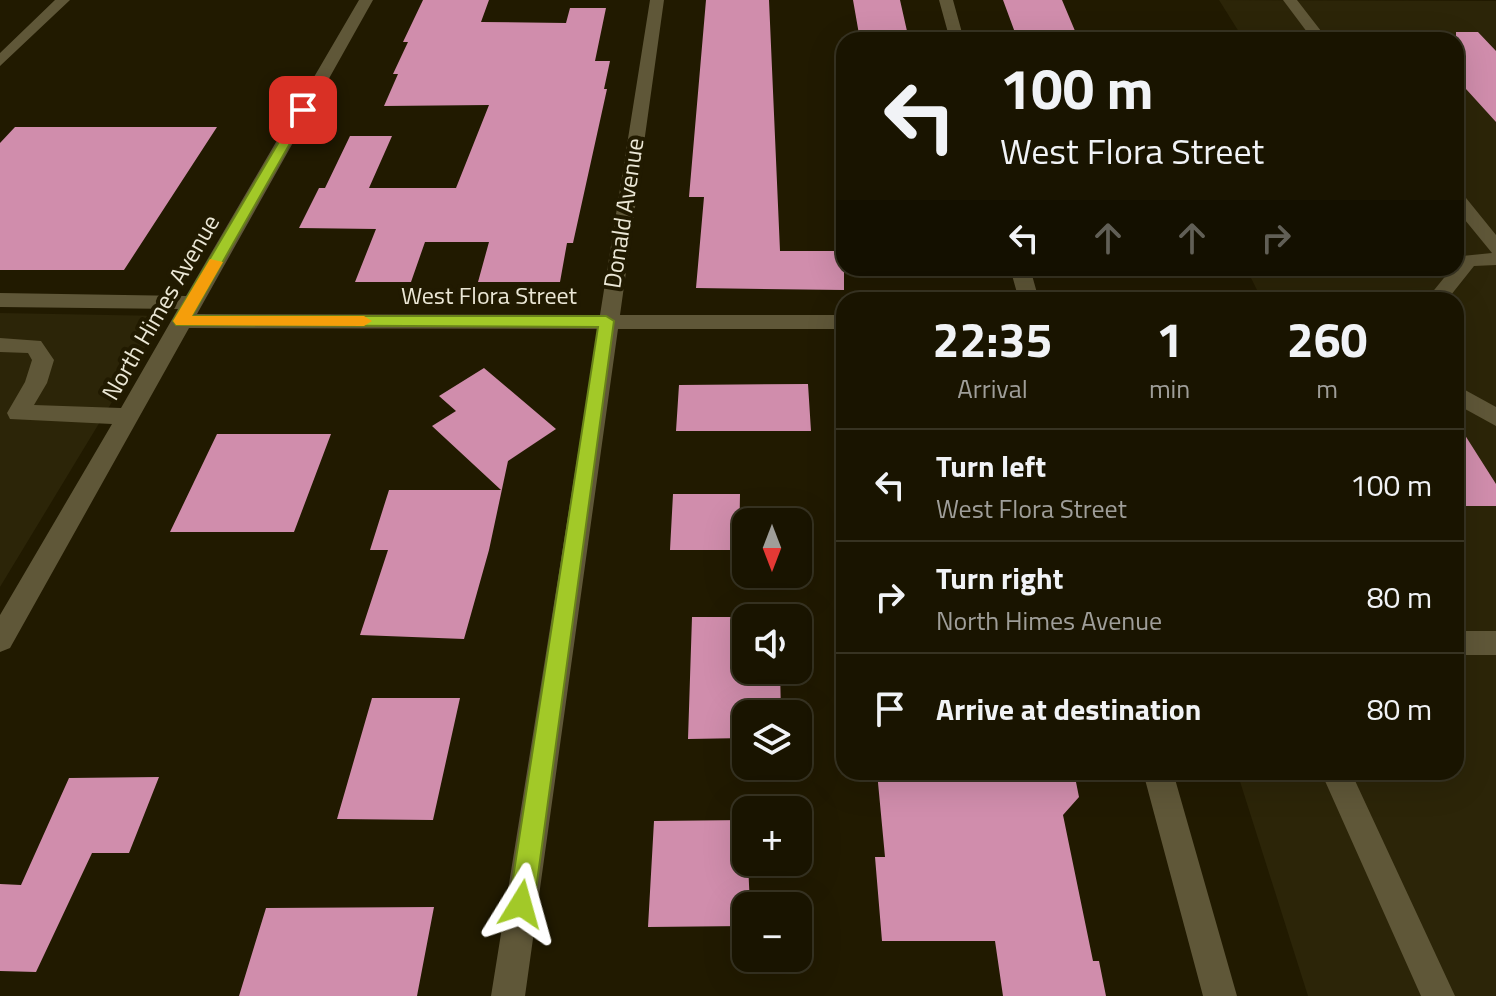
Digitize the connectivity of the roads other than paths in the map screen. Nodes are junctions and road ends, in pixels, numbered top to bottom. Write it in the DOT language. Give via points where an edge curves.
graph roads {
  1 [pos="63,0"];
  2 [pos="366,0"];
  3 [pos="657,0"];
  4 [pos="946,0"];
  5 [pos="1290,0"];
  6 [pos="955,32"];
  7 [pos="1315,32"];
  8 [pos="0,61"];
  9 [pos="1464,207"];
  10 [pos="1496,248"];
  11 [pos="1496,259"];
  12 [pos="1464,266"];
  13 [pos="1456,276"];
  14 [pos="1443,292"];
  15 [pos="0,300"];
  16 [pos="186,312"];
  17 [pos="606,321"];
  18 [pos="836,322"];
  19 [pos="0,345"];
  20 [pos="1464,398"];
  21 [pos="128,416"];
  22 [pos="1496,418"];
  23 [pos="0,640"];
  24 [pos="1464,643"];
  25 [pos="1496,643"];
  26 [pos="1160,780"];
  27 [pos="1340,780"];
  28 [pos="508,996"];
  29 [pos="1220,996"];
  30 [pos="1438,996"];
  1 -- 8 [label="street"];
  2 -- 16 [label="street, North Himes Avenue"];
  3 -- 17 [label="street, Donald Avenue"];
  4 -- 6 [label="street"];
  5 -- 7 [label="street"];
  9 -- 10 [label="street"];
  11 -- 12 [label="street" via="1469,260"];
  13 -- 14 [label="street"];
  15 -- 16 [label="street, West Flora Street"];
  16 -- 17 [label="street, West Flora Street"];
  16 -- 21 [label="street, North Himes Avenue"];
  17 -- 18 [label="street, West Flora Street"];
  17 -- 28 [label="street, Donald Avenue"];
  19 -- 21 [label="street" via="34,346 43,360 18,413"];
  20 -- 22 [label="street"];
  21 -- 23 [label="street, North Himes Avenue"];
  24 -- 25 [label="street"];
  26 -- 29 [label="street"];
  27 -- 30 [label="street"];
}
